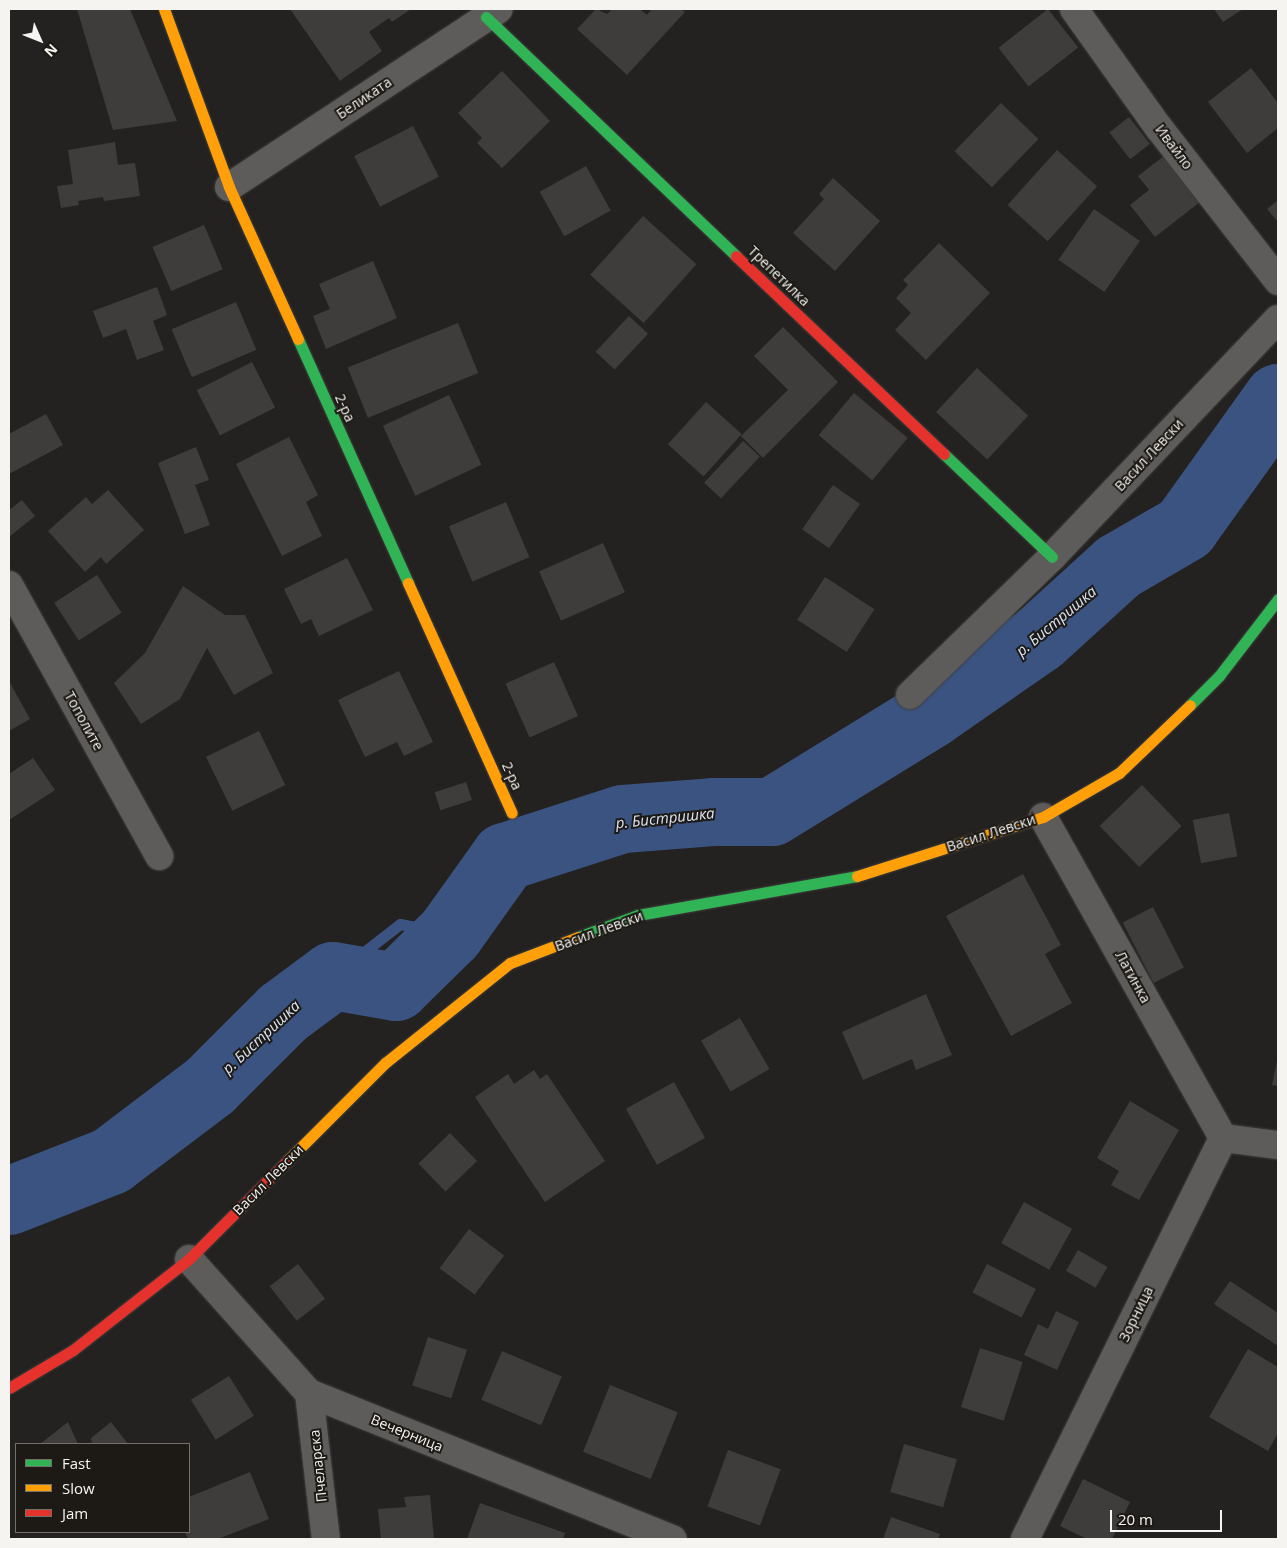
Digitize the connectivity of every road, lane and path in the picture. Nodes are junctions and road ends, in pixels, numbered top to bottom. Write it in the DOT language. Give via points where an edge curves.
graph roads {
  1 [pos="164,9"];
  2 [pos="1074,9"];
  3 [pos="492,13"];
  4 [pos="229,187"];
  5 [pos="1278,281"];
  6 [pos="1278,319"];
  7 [pos="1052,557"];
  8 [pos="9,585"];
  9 [pos="1278,599"];
  10 [pos="910,695"];
  11 [pos="512,813"];
  12 [pos="1043,817"];
  13 [pos="159,856"];
  14 [pos="1223,1138"];
  15 [pos="1278,1145"];
  16 [pos="189,1259"];
  17 [pos="9,1388"];
  18 [pos="309,1393"];
  19 [pos="326,1539"];
  20 [pos="673,1539"];
  21 [pos="1025,1539"];
  1 -- 4 [label="street, 2-ра"];
  2 -- 5 [label="street, Ивайло" via="1159,128"];
  3 -- 4 [label="street, Беликата"];
  3 -- 7 [label="street, Трепетилка"];
  4 -- 11 [label="street, 2-ра"];
  6 -- 7 [label="street, Васил Левски"];
  7 -- 10 [label="street, Васил Левски"];
  8 -- 13 [label="street, Тополите"];
  9 -- 12 [label="street, Васил Левски" via="1219,676 1119,773"];
  12 -- 14 [label="street, Латинка"];
  12 -- 16 [label="street, Васил Левски" via="840,881 638,915 510,963 385,1063"];
  14 -- 15 [label="street"];
  14 -- 21 [label="street, Зорница"];
  16 -- 17 [label="street, Васил Левски" via="73,1350"];
  16 -- 18 [label="street, Вечерница"];
  18 -- 19 [label="street, Пчеларска"];
  18 -- 20 [label="street, Вечерница"];
}
